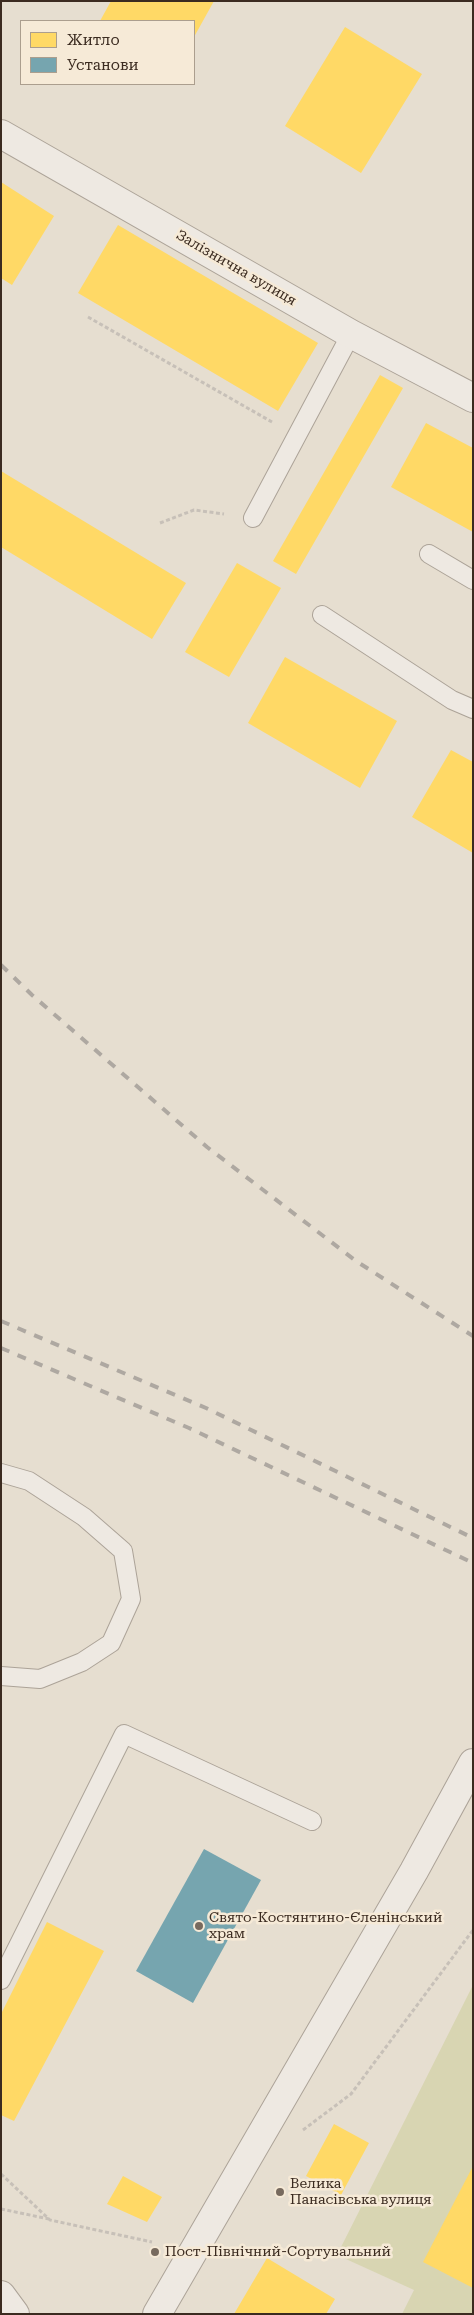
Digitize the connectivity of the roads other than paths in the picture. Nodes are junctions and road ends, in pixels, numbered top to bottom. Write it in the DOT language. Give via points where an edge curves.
graph roads {
  1 [pos="1,134"];
  2 [pos="351,334"];
  3 [pos="473,398"];
  4 [pos="253,518"];
  5 [pos="429,554"];
  6 [pos="473,580"];
  7 [pos="322,615"];
  8 [pos="473,709"];
  9 [pos="1,1473"];
  10 [pos="1,1676"];
  11 [pos="473,1762"];
  12 [pos="312,1820"];
  13 [pos="1,1980"];
  14 [pos="1,2295"];
  15 [pos="15,2314"];
  16 [pos="157,2314"];
  1 -- 2 [label="street, Залізнична вулиця"];
  2 -- 3 [label="street, Залізнична вулиця"];
  2 -- 4 [label="lane"];
  5 -- 6 [label="lane"];
  7 -- 8 [label="lane" via="452,700"];
  9 -- 10 [label="lane" via="29,1481 84,1518 122,1551 131,1599 111,1643 82,1662 40,1679"];
  11 -- 16 [label="street" via="414,1871"];
  12 -- 13 [label="lane" via="124,1734"];
  14 -- 15 [label="street"];
}
